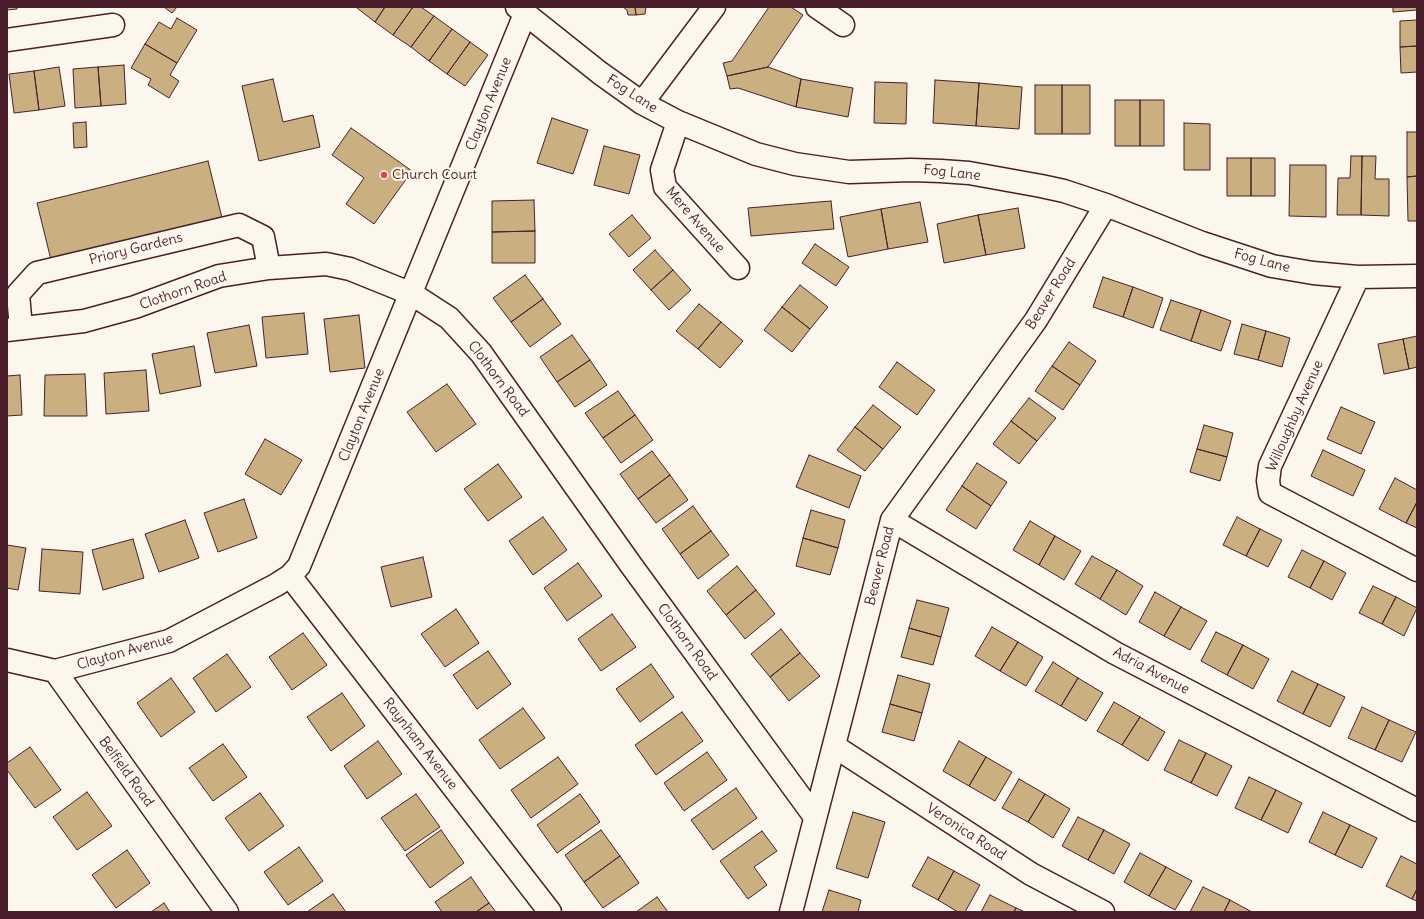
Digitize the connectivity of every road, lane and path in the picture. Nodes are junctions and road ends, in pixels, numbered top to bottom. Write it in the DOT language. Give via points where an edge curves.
graph roads {
  1 [pos="714,7"];
  2 [pos="817,7"];
  3 [pos="521,10"];
  4 [pos="113,25"];
  5 [pos="843,25"];
  6 [pos="7,40"];
  7 [pos="642,103"];
  8 [pos="678,122"];
  9 [pos="1106,205"];
  10 [pos="269,268"];
  11 [pos="738,268"];
  12 [pos="1417,276"];
  13 [pos="1358,277"];
  14 [pos="412,294"];
  15 [pos="14,329"];
  16 [pos="892,520"];
  17 [pos="1417,570"];
  18 [pos="290,576"];
  19 [pos="7,660"];
  20 [pos="54,672"];
  21 [pos="834,746"];
  22 [pos="1417,810"];
  23 [pos="816,817"];
  24 [pos="227,912"];
  25 [pos="550,912"];
  26 [pos="791,912"];
  27 [pos="1102,912"];
  1 -- 7 [label="street"];
  2 -- 5 [label="street"];
  3 -- 7 [label="street, Fog Lane"];
  3 -- 14 [label="street, Clayton Avenue"];
  4 -- 6 [label="street"];
  7 -- 8 [label="street, Fog Lane"];
  8 -- 9 [label="street, Fog Lane" via="756,154 795,164 849,172 911,170 969,174 1064,190"];
  8 -- 11 [label="street, Mere Avenue" via="662,170 665,187"];
  9 -- 13 [label="street, Fog Lane" via="1202,244 1272,266"];
  9 -- 16 [label="street, Beaver Road" via="1036,320"];
  10 -- 14 [label="street, Clothorn Road" via="326,264 350,269"];
  10 -- 15 [label="street, Clothorn Road" via="220,276 135,307 84,321"];
  10 -- 15 [label="street, Priory Gardens" via="263,237 239,225 37,273 18,294"];
  12 -- 13 [label="street, Fog Lane"];
  13 -- 17 [label="street, Willoughby Avenue" via="1270,466 1270,493"];
  14 -- 18 [label="street, Clayton Avenue" via="299,566"];
  14 -- 23 [label="street, Clothorn Road" via="449,318 481,353 631,565"];
  16 -- 21 [label="street, Beaver Road"];
  16 -- 22 [label="street, Adria Avenue" via="1115,653"];
  18 -- 20 [label="street, Clayton Avenue" via="169,641"];
  18 -- 25 [label="street, Raynham Avenue"];
  19 -- 20 [label="street"];
  20 -- 24 [label="street, Belfield Road"];
  21 -- 23 [label="street, Beaver Road"];
  21 -- 27 [label="street, Veronica Road" via="1031,874"];
  23 -- 26 [label="street, Beaver Road"];
}
